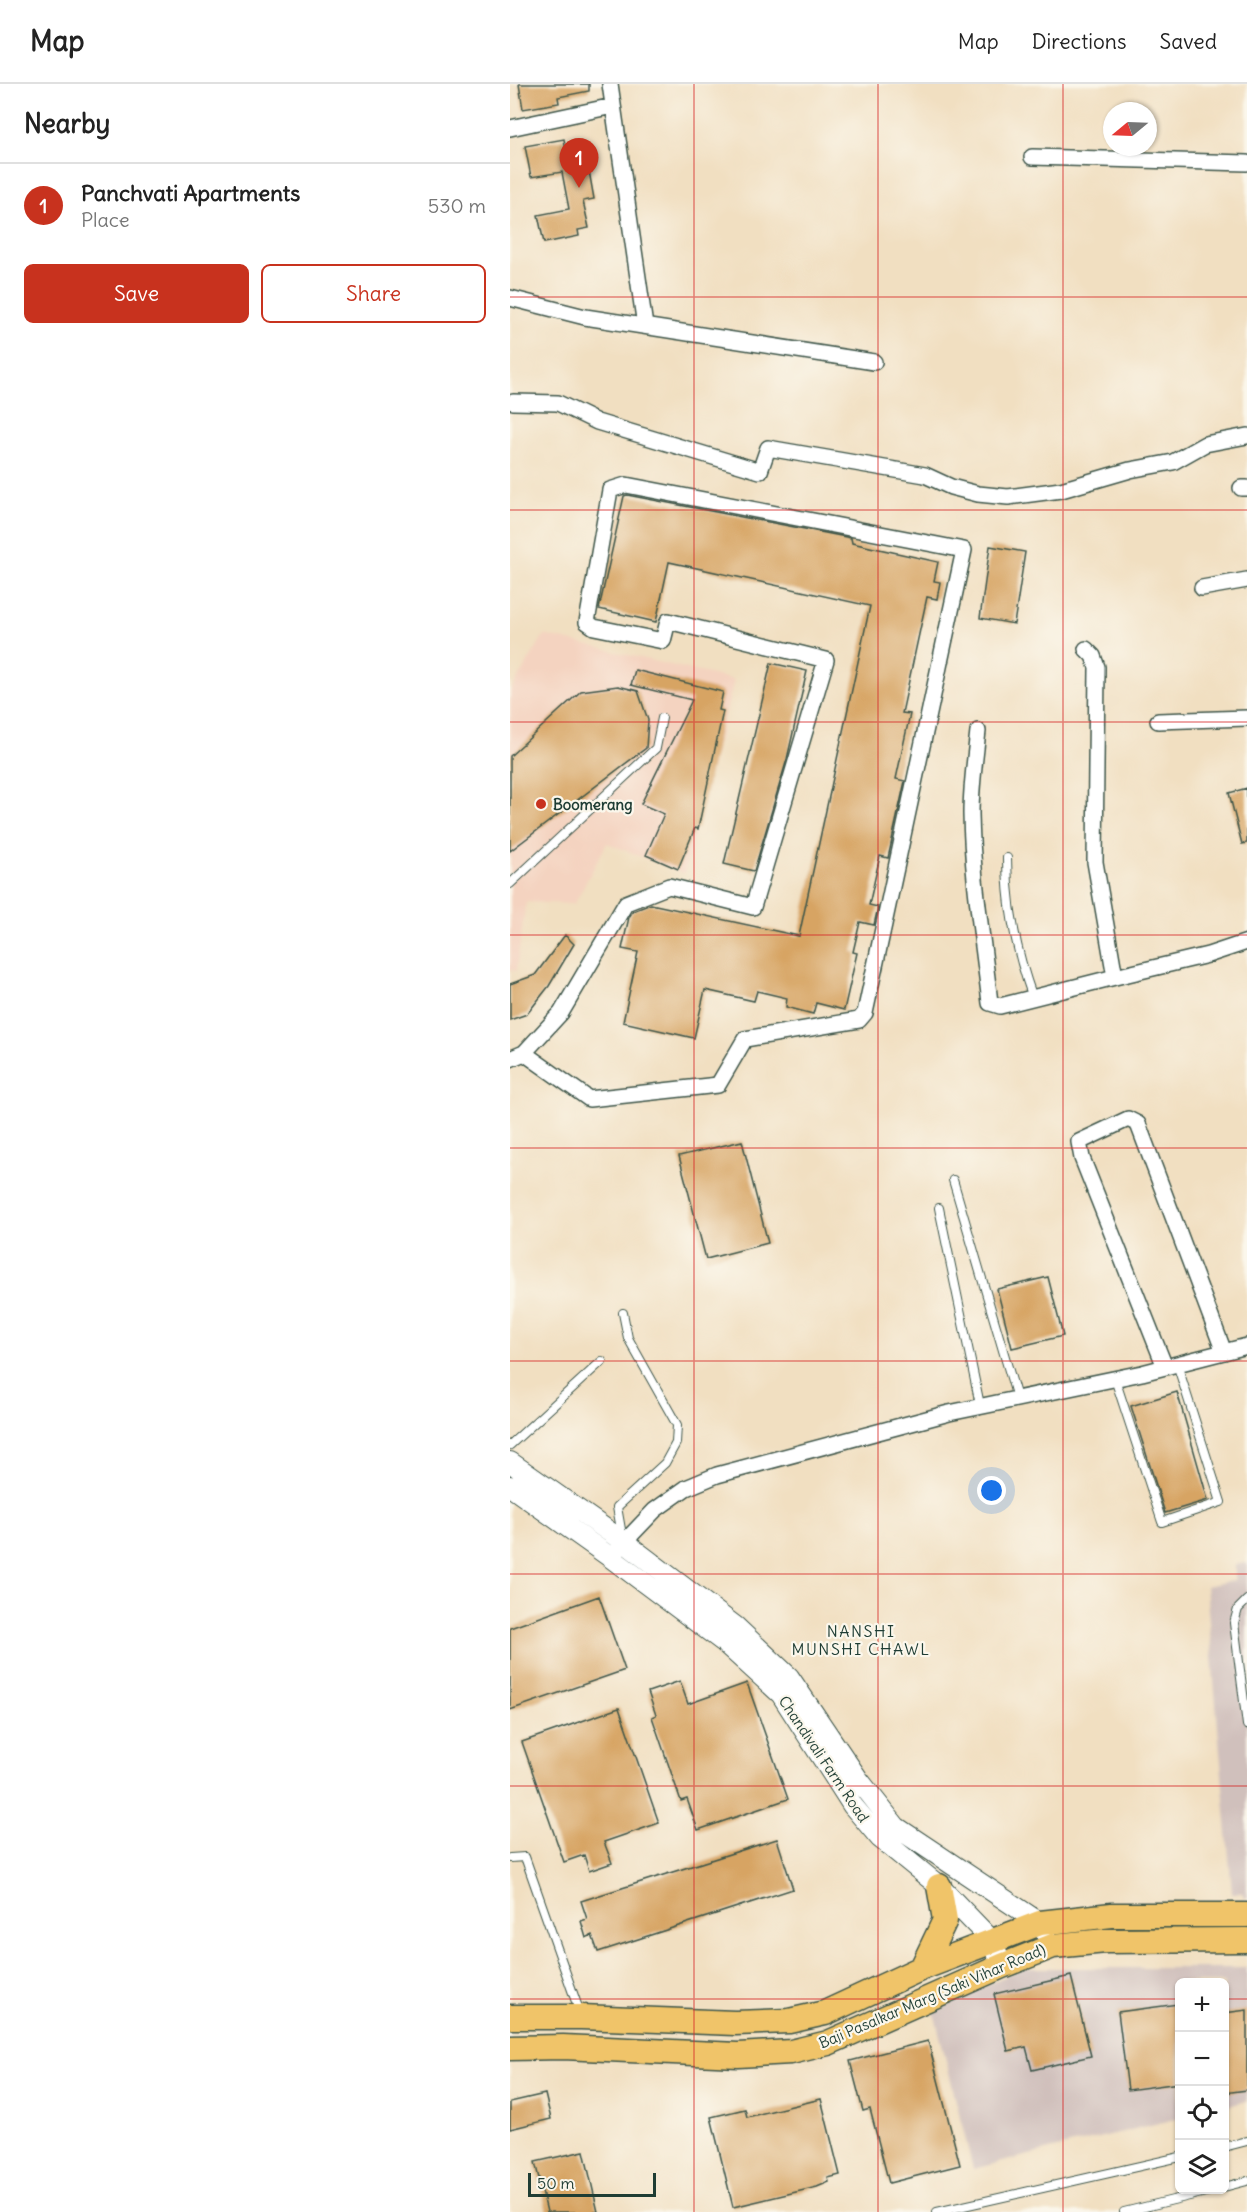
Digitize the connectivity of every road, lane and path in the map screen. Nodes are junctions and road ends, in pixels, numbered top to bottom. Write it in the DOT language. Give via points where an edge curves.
graph roads {
  1 [pos="610,84"];
  2 [pos="613,106"];
  3 [pos="510,128"];
  4 [pos="1032,157"];
  5 [pos="1247,163"];
  6 [pos="510,298"];
  7 [pos="645,327"];
  8 [pos="874,362"];
  9 [pos="513,402"];
  10 [pos="1247,436"];
  11 [pos="1247,580"];
  12 [pos="1202,588"];
  13 [pos="1086,649"];
  14 [pos="662,717"];
  15 [pos="1247,718"];
  16 [pos="1158,721"];
  17 [pos="978,731"];
  18 [pos="1007,858"];
  19 [pos="510,884"];
  20 [pos="1247,942"];
  21 [pos="1115,977"];
  22 [pos="1033,998"];
  23 [pos="517,1056"];
  24 [pos="953,1180"];
  25 [pos="939,1208"];
  26 [pos="623,1313"];
  27 [pos="1247,1346"];
  28 [pos="1224,1352"];
  29 [pos="602,1361"];
  30 [pos="1171,1366"];
  31 [pos="1114,1378"];
  32 [pos="1017,1398"];
  33 [pos="980,1406"];
  34 [pos="510,1445"];
  35 [pos="510,1462"];
  36 [pos="510,1486"];
  37 [pos="624,1542"];
  38 [pos="610,1557"];
  39 [pos="1247,1600"];
  40 [pos="807,1720"];
  41 [pos="1247,1725"];
  42 [pos="510,1858"];
  43 [pos="939,1886"];
  44 [pos="1247,1915"];
  45 [pos="1040,1923"];
  46 [pos="1247,1940"];
  47 [pos="993,1942"];
  48 [pos="1053,1946"];
  49 [pos="1002,1966"];
  50 [pos="922,1968"];
  51 [pos="510,2017"];
  52 [pos="572,2017"];
  53 [pos="563,2047"];
  54 [pos="510,2048"];
  55 [pos="1247,2141"];
  56 [pos="1229,2145"];
  57 [pos="1175,2158"];
  58 [pos="1247,2181"];
  59 [pos="1229,2186"];
  60 [pos="1198,2194"];
  61 [pos="937,2212"];
  62 [pos="1125,2212"];
  1 -- 2 [label="street"];
  2 -- 3 [label="street"];
  2 -- 7 [label="street"];
  4 -- 5 [label="street"];
  6 -- 7 [label="street"];
  7 -- 8 [label="street"];
  9 -- 10 [label="street" via="558,403 597,422 760,471 768,447 925,475 951,487 1008,497 1061,490 1173,462 1205,444"];
  11 -- 12 [label="street"];
  13 -- 21 [label="street" via="1097,667 1095,862"];
  14 -- 19 [label="lane" via="656,748"];
  15 -- 16 [label="street"];
  17 -- 22 [label="street" via="971,815 990,1003 1000,1006"];
  18 -- 22 [label="lane" via="1007,885 1017,945"];
  20 -- 21 [label="street"];
  21 -- 22 [label="street"];
  23 -- 23 [label="street" via="590,1099 718,1085 745,1039 859,1020 865,1013 964,550 626,485 610,490 587,622 594,627 663,641 668,621 826,660 753,907 669,886 626,903 561,1012"];
  24 -- 32 [label="lane"];
  25 -- 33 [label="lane"];
  26 -- 37 [label="lane" via="628,1338 677,1425 676,1443 665,1463 617,1506"];
  27 -- 28 [label="street"];
  28 -- 30 [label="street"];
  28 -- 30 [label="street" via="1138,1124 1128,1119 1079,1142 1082,1158"];
  29 -- 34 [label="lane"];
  30 -- 31 [label="street"];
  30 -- 31 [label="lane" via="1221,1502 1161,1522"];
  31 -- 32 [label="street"];
  32 -- 33 [label="street"];
  33 -- 37 [label="street" via="717,1475 686,1488 655,1510"];
  35 -- 37 [label="street"];
  36 -- 38 [label="street, Chandivali Farm Road"];
  37 -- 38 [label="street"];
  37 -- 40 [label="street" via="736,1627 789,1677"];
  38 -- 40 [label="street, Chandivali Farm Road" via="725,1643"];
  39 -- 41 [label="lane" via="1234,1623"];
  40 -- 43 [label="street, Chandivali Farm Road" via="853,1806 880,1838"];
  40 -- 45 [label="street" via="896,1827"];
  42 -- 52 [label="lane" via="525,1857"];
  43 -- 47 [label="street, Chandivali Farm Road"];
  43 -- 50 [label="main road" via="945,1920"];
  44 -- 45 [label="main road, Baji Pasalkar Marg (Saki Vihar Road)" via="1112,1915"];
  45 -- 47 [label="main road, Baji Pasalkar Marg (Saki Vihar Road)"];
  45 -- 48 [label="street"];
  46 -- 48 [label="main road, Baji Pasalkar Marg (Saki Vihar Road)" via="1106,1941"];
  47 -- 49 [label="street, Chandivali Farm Road"];
  47 -- 50 [label="main road, Baji Pasalkar Marg (Saki Vihar Road)"];
  48 -- 49 [label="main road, Baji Pasalkar Marg (Saki Vihar Road)"];
  49 -- 53 [label="main road, Baji Pasalkar Marg (Saki Vihar Road)" via="828,2043 791,2052 738,2055"];
  50 -- 52 [label="main road, Baji Pasalkar Marg (Saki Vihar Road)" via="825,2013 789,2021"];
  51 -- 52 [label="main road, Baji Pasalkar Marg (Saki Vihar Road)"];
  52 -- 53 [label="main road"];
  53 -- 54 [label="main road, Baji Pasalkar Marg (Saki Vihar Road)"];
  55 -- 56 [label="lane"];
  57 -- 61 [label="lane"];
  58 -- 59 [label="lane"];
  60 -- 62 [label="lane"];
}
